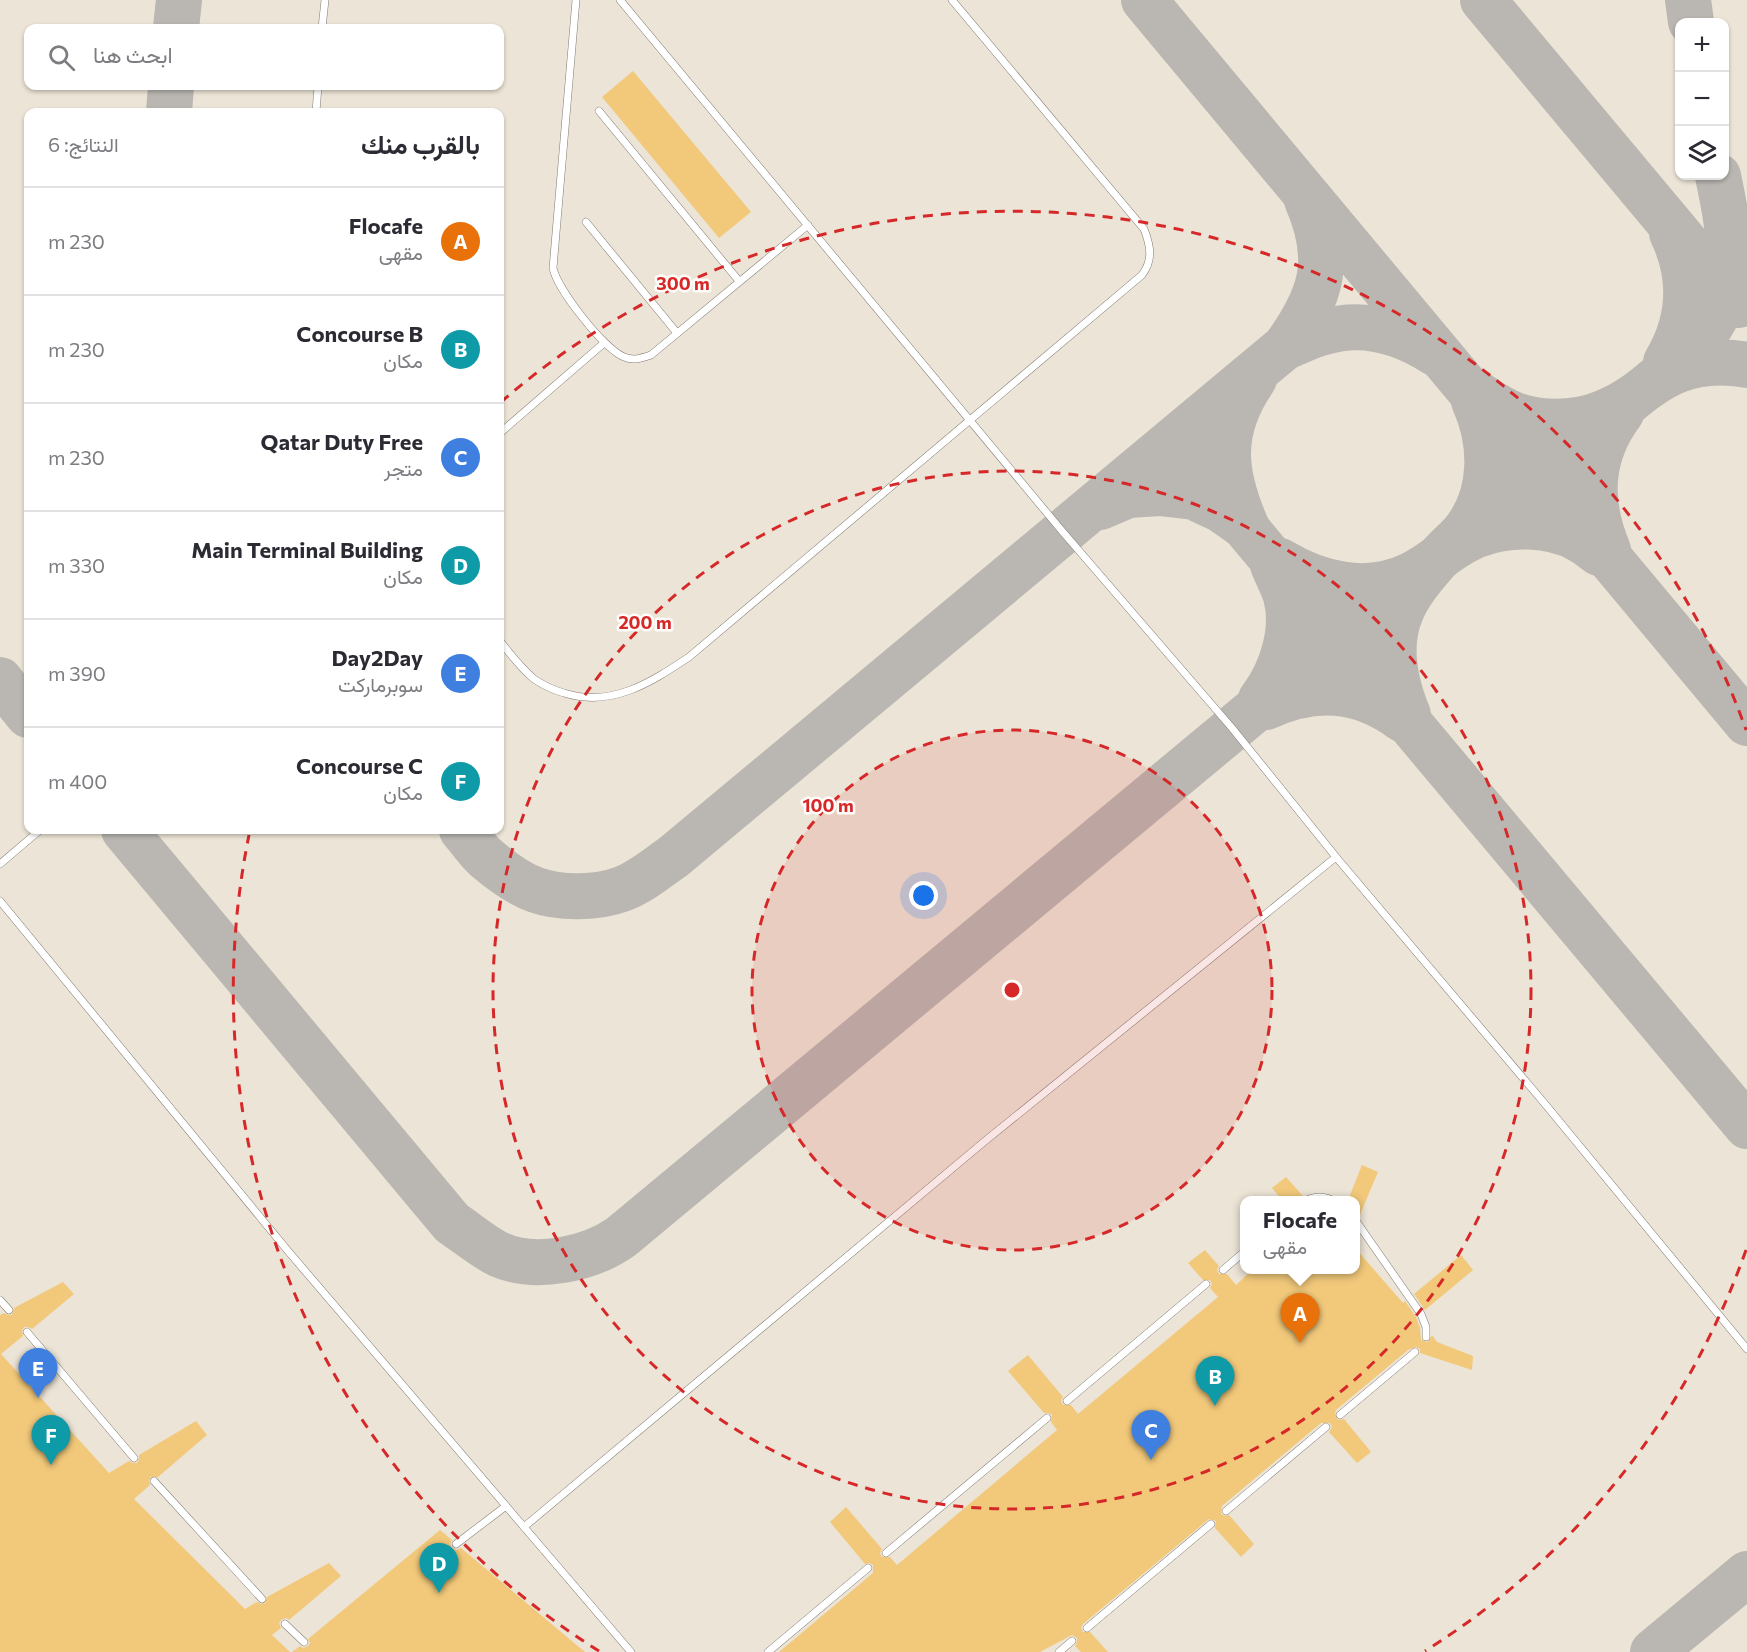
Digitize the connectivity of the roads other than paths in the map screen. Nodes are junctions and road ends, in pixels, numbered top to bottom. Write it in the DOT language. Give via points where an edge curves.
graph roads {
  1 [pos="325,0"];
  2 [pos="576,0"];
  3 [pos="620,0"];
  4 [pos="952,0"];
  5 [pos="322,24"];
  6 [pos="318,90"];
  7 [pos="316,108"];
  8 [pos="599,111"];
  9 [pos="586,222"];
  10 [pos="808,225"];
  11 [pos="739,281"];
  12 [pos="677,333"];
  13 [pos="604,343"];
  14 [pos="970,420"];
  15 [pos="504,430"];
  16 [pos="504,646"];
  17 [pos="35,834"];
  18 [pos="1336,857"];
  19 [pos="0,864"];
  20 [pos="0,901"];
  21 [pos="1360,1227"];
  22 [pos="1240,1256"];
  23 [pos="1223,1270"];
  24 [pos="1206,1284"];
  25 [pos="0,1300"];
  26 [pos="9,1310"];
  27 [pos="27,1332"];
  28 [pos="1425,1337"];
  29 [pos="1747,1349"];
  30 [pos="1415,1352"];
  31 [pos="1067,1401"];
  32 [pos="1340,1415"];
  33 [pos="1047,1418"];
  34 [pos="1326,1427"];
  35 [pos="134,1458"];
  36 [pos="154,1481"];
  37 [pos="506,1506"];
  38 [pos="1226,1511"];
  39 [pos="1211,1524"];
  40 [pos="524,1527"];
  41 [pos="456,1544"];
  42 [pos="886,1553"];
  43 [pos="868,1568"];
  44 [pos="262,1599"];
  45 [pos="285,1624"];
  46 [pos="1087,1628"];
  47 [pos="1072,1641"];
  48 [pos="304,1642"];
  49 [pos="631,1652"];
  50 [pos="768,1652"];
  51 [pos="1059,1652"];
  1 -- 5 [label="lane"];
  2 -- 13 [label="lane" via="552,268 559,286"];
  3 -- 10 [label="lane"];
  4 -- 14 [label="lane" via="1144,230 1150,252 1149,265 1142,275"];
  6 -- 7 [label="lane"];
  8 -- 11 [label="lane"];
  9 -- 12 [label="lane"];
  10 -- 11 [label="lane"];
  10 -- 14 [label="lane"];
  11 -- 12 [label="lane"];
  12 -- 13 [label="lane" via="651,355 634,360"];
  13 -- 15 [label="lane"];
  14 -- 16 [label="lane" via="689,657 635,690 617,696 586,698 554,690 521,667"];
  14 -- 18 [label="lane" via="1232,728"];
  17 -- 19 [label="lane"];
  18 -- 29 [label="lane"];
  18 -- 40 [label="lane" via="985,1141"];
  20 -- 37 [label="lane" via="288,1251"];
  21 -- 28 [label="lane" via="1421,1314"];
  22 -- 23 [label="lane"];
  24 -- 31 [label="lane"];
  25 -- 26 [label="lane"];
  27 -- 35 [label="lane"];
  30 -- 32 [label="lane"];
  33 -- 42 [label="lane"];
  34 -- 38 [label="lane"];
  36 -- 44 [label="lane"];
  37 -- 40 [label="lane"];
  37 -- 41 [label="lane"];
  39 -- 46 [label="lane"];
  40 -- 49 [label="lane"];
  43 -- 50 [label="lane"];
  45 -- 48 [label="lane"];
  47 -- 51 [label="lane"];
}
